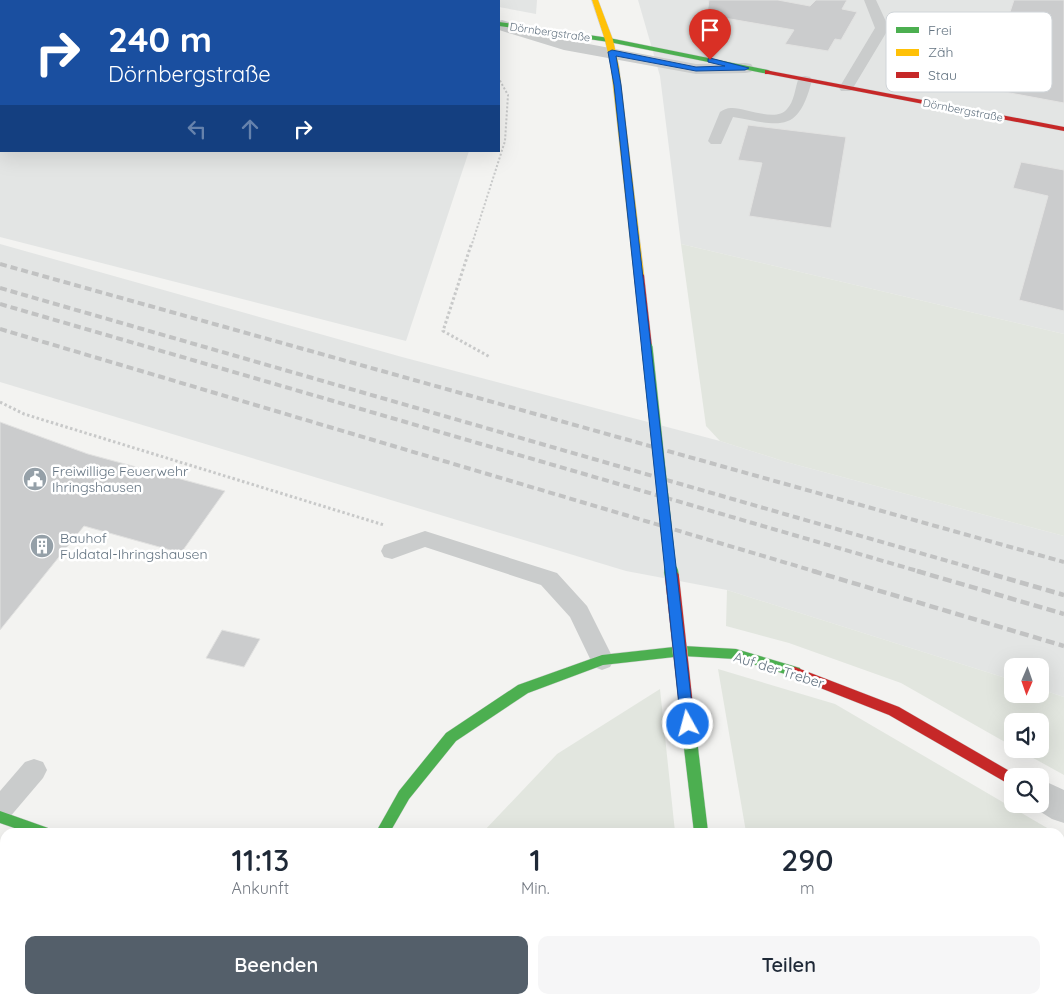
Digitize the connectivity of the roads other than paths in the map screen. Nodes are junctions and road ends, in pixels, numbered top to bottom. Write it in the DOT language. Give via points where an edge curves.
graph roads {
  1 [pos="595,0"];
  2 [pos="870,0"];
  3 [pos="500,25"];
  4 [pos="610,46"];
  5 [pos="745,68"];
  6 [pos="805,80"];
  7 [pos="846,88"];
  8 [pos="1064,129"];
  9 [pos="716,141"];
  10 [pos="392,551"];
  11 [pos="602,660"];
  12 [pos="34,770"];
  13 [pos="1004,774"];
  14 [pos="1049,799"];
  15 [pos="1064,808"];
  16 [pos="0,810"];
  17 [pos="0,817"];
  18 [pos="32,828"];
  19 [pos="385,828"];
  20 [pos="701,828"];
  1 -- 4 [label="main road"];
  2 -- 7 [label="lane" via="882,28"];
  3 -- 4 [label="street, Dörnbergstraße" via="564,45"];
  4 -- 5 [label="street, Dörnbergstraße" via="696,69"];
  4 -- 20 [label="main road, bridge"];
  5 -- 6 [label="main road, Dörnbergstraße"];
  6 -- 7 [label="main road, Dörnbergstraße"];
  6 -- 9 [label="lane" via="790,116 779,120 731,112 725,114"];
  7 -- 8 [label="main road, Dörnbergstraße"];
  10 -- 11 [label="lane" via="425,538 549,579 579,612"];
  11 -- 13 [label="main road, Auf der Treber" via="683,651 736,654 807,676 894,712"];
  11 -- 19 [label="main road, Auf der Treber" via="523,689 451,737 404,795"];
  12 -- 16 [label="lane"];
  14 -- 15 [label="street"];
  17 -- 18 [label="main road"];
}
